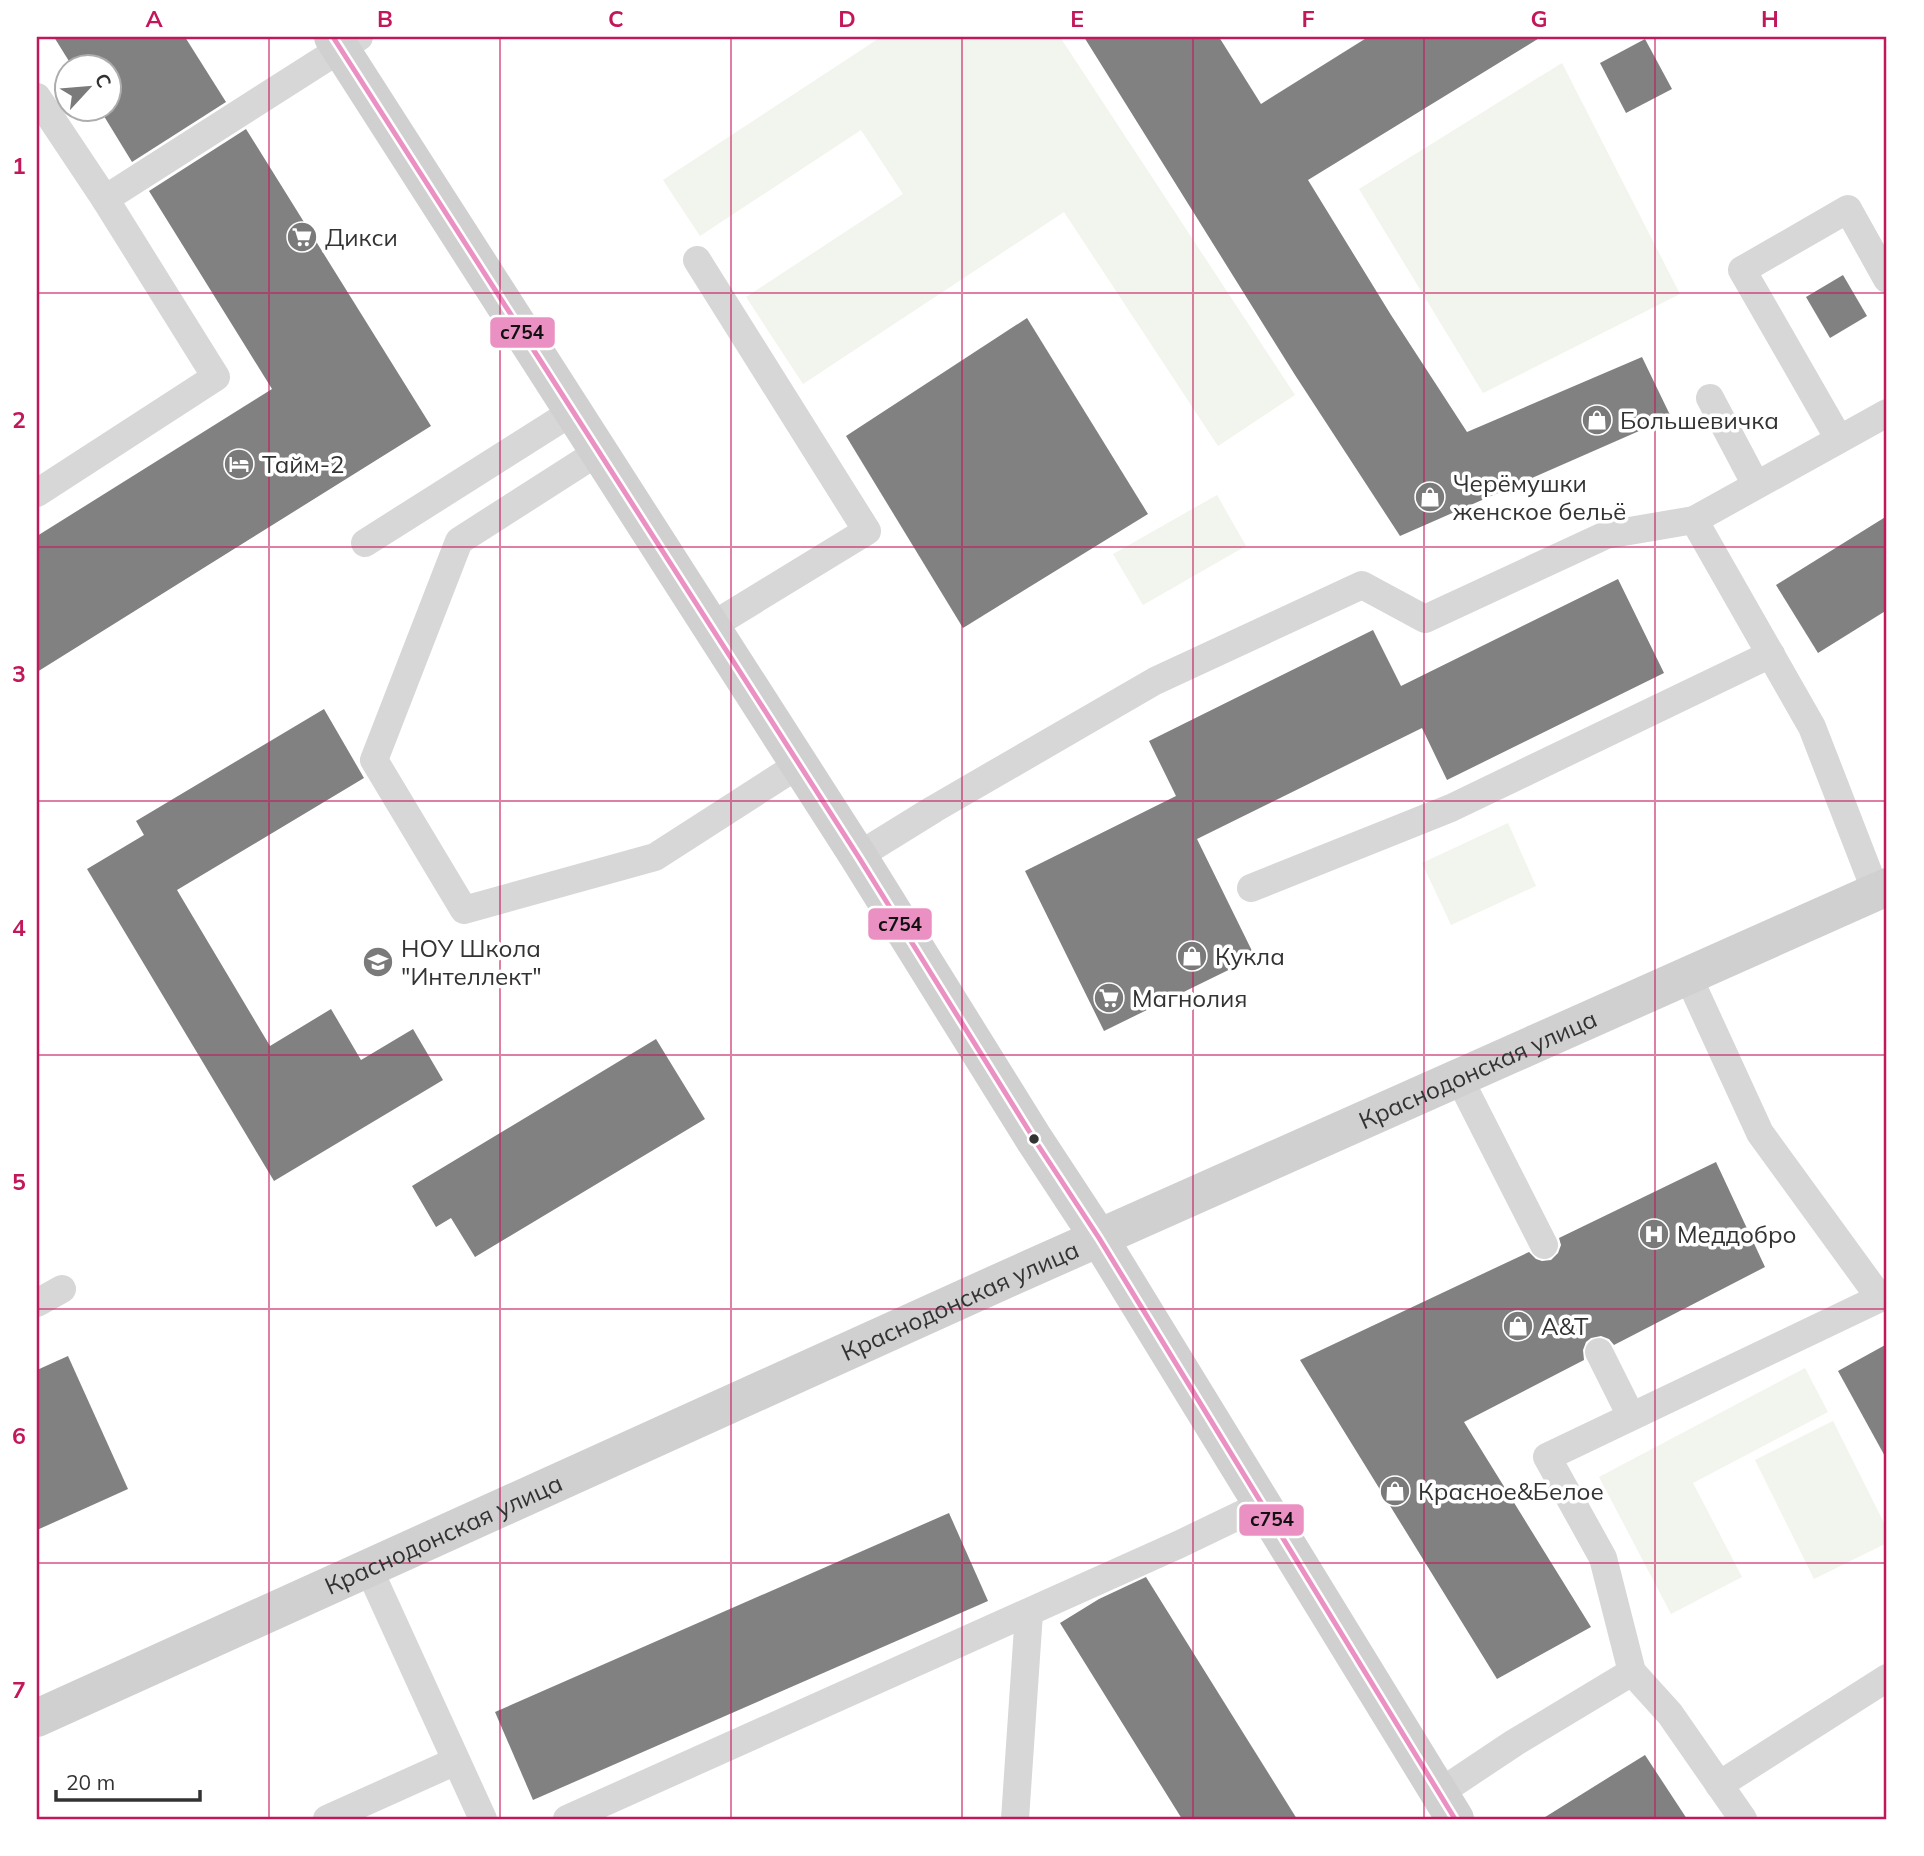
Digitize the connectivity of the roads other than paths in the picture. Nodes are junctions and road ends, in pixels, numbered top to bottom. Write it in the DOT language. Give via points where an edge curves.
graph roads {
  1 [pos="344,41"];
  2 [pos="37,97"];
  3 [pos="105,199"];
  4 [pos="697,260"];
  5 [pos="1887,279"];
  6 [pos="1710,398"];
  7 [pos="572,412"];
  8 [pos="1887,413"];
  9 [pos="1839,439"];
  10 [pos="598,452"];
  11 [pos="1756,485"];
  12 [pos="37,493"];
  13 [pos="1694,520"];
  14 [pos="365,542"];
  15 [pos="710,627"];
  16 [pos="1771,654"];
  17 [pos="798,765"];
  18 [pos="858,856"];
  19 [pos="1251,888"];
  20 [pos="1882,889"];
  21 [pos="1688,976"];
  22 [pos="1459,1078"];
  23 [pos="1099,1238"];
  24 [pos="1544,1245"];
  25 [pos="62,1289"];
  26 [pos="37,1303"];
  27 [pos="1883,1304"];
  28 [pos="1599,1352"];
  29 [pos="1631,1416"];
  30 [pos="1263,1504"];
  31 [pos="368,1567"];
  32 [pos="1029,1612"];
  33 [pos="1632,1672"];
  34 [pos="1887,1678"];
  35 [pos="37,1718"];
  36 [pos="456,1761"];
  37 [pos="1719,1785"];
  38 [pos="1447,1806"];
  39 [pos="327,1819"];
  40 [pos="483,1819"];
  41 [pos="567,1819"];
  42 [pos="1015,1819"];
  43 [pos="1743,1819"];
  1 -- 3 [label="lane"];
  1 -- 7 [label="main road"];
  2 -- 3 [label="lane"];
  3 -- 12 [label="lane" via="216,377"];
  4 -- 15 [label="lane" via="867,531"];
  5 -- 9 [label="lane" via="1849,209 1742,270"];
  6 -- 11 [label="lane"];
  7 -- 10 [label="main road"];
  7 -- 14 [label="lane"];
  8 -- 9 [label="lane"];
  9 -- 11 [label="lane"];
  10 -- 15 [label="main road"];
  10 -- 17 [label="lane" via="459,541 374,760 464,910 655,857"];
  11 -- 13 [label="lane"];
  13 -- 16 [label="lane"];
  13 -- 18 [label="lane" via="1606,535 1425,618 1362,585 1155,681"];
  15 -- 17 [label="main road"];
  16 -- 19 [label="lane" via="1451,808"];
  16 -- 20 [label="lane" via="1812,727"];
  17 -- 18 [label="main road"];
  18 -- 23 [label="main road"];
  20 -- 21 [label="main road, Краснодонская улица"];
  21 -- 22 [label="main road, Краснодонская улица"];
  21 -- 27 [label="lane" via="1760,1133"];
  22 -- 23 [label="main road, Краснодонская улица"];
  22 -- 24 [label="lane"];
  23 -- 30 [label="main road"];
  23 -- 31 [label="main road, Краснодонская улица"];
  25 -- 26 [label="lane"];
  27 -- 29 [label="lane"];
  28 -- 29 [label="lane"];
  29 -- 33 [label="lane" via="1547,1457 1603,1558"];
  30 -- 32 [label="lane"];
  30 -- 38 [label="main road"];
  31 -- 35 [label="main road, Краснодонская улица"];
  31 -- 36 [label="lane"];
  32 -- 41 [label="lane"];
  32 -- 42 [label="lane"];
  33 -- 37 [label="lane" via="1670,1714"];
  33 -- 38 [label="lane" via="1514,1743"];
  34 -- 37 [label="lane"];
  36 -- 39 [label="lane"];
  36 -- 40 [label="lane"];
  37 -- 43 [label="lane"];
}
